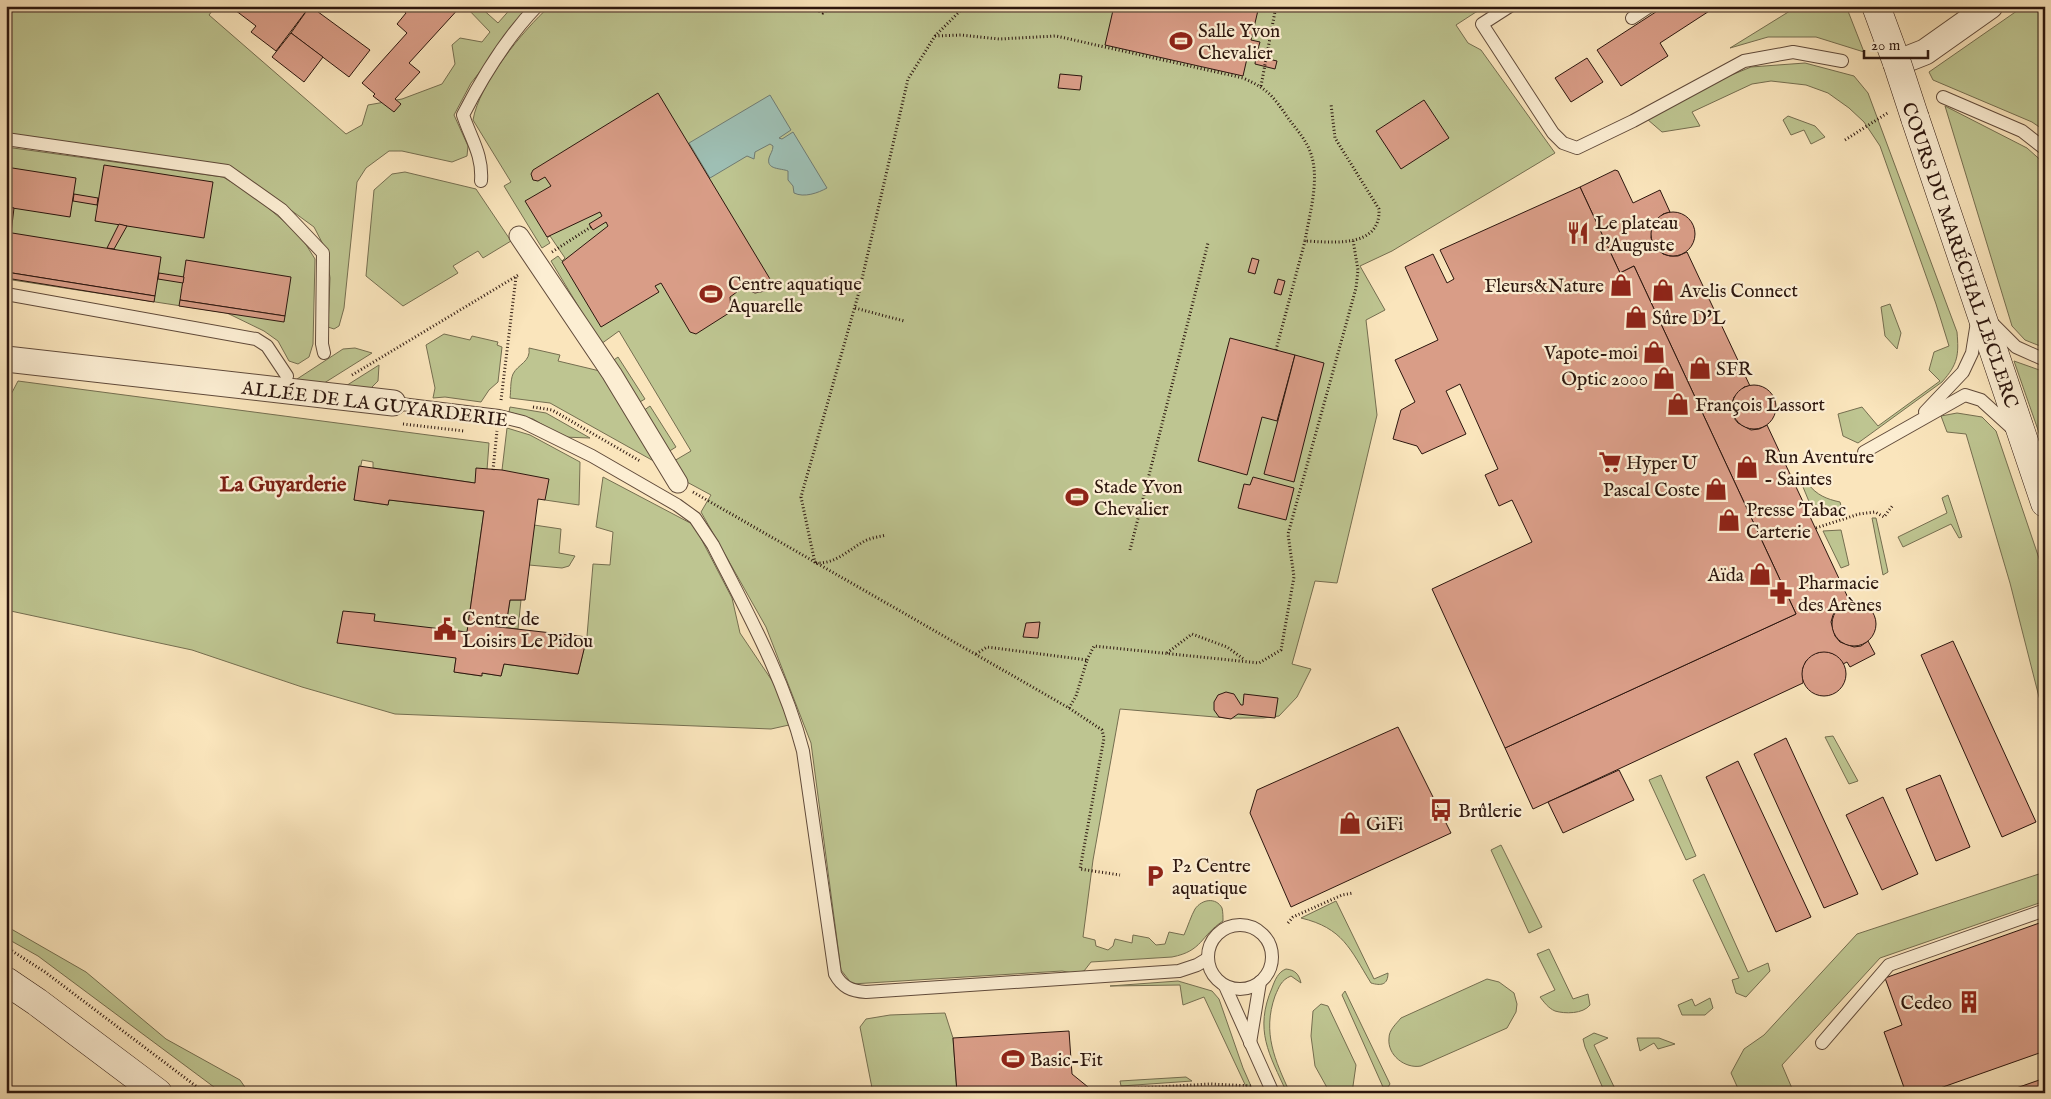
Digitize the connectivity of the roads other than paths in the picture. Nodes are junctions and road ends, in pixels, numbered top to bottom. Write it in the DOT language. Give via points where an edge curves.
graph roads {
  1 [pos="537,6"];
  2 [pos="1510,6"];
  3 [pos="1650,6"];
  4 [pos="1876,6"];
  5 [pos="1990,6"];
  6 [pos="1632,18"];
  7 [pos="1842,61"];
  8 [pos="1897,63"];
  9 [pos="1944,98"];
  10 [pos="6,139"];
  11 [pos="2045,149"];
  12 [pos="481,181"];
  13 [pos="519,236"];
  14 [pos="6,294"];
  15 [pos="1979,309"];
  16 [pos="324,353"];
  17 [pos="6,359"];
  18 [pos="2045,360"];
  19 [pos="287,376"];
  20 [pos="392,403"];
  21 [pos="1917,421"];
  22 [pos="2023,439"];
  23 [pos="1864,452"];
  24 [pos="678,483"];
  25 [pos="2045,504"];
  26 [pos="2045,910"];
  27 [pos="1207,959"];
  28 [pos="1179,971"];
  29 [pos="1212,975"];
  30 [pos="6,982"];
  31 [pos="1260,982"];
  32 [pos="1225,986"];
  33 [pos="1250,1043"];
  34 [pos="1822,1043"];
  35 [pos="1271,1089"];
  36 [pos="158,1093"];
  1 -- 12 [label="lane" via="506,42 463,115 479,154"];
  2 -- 7 [label="lane" via="1482,24 1553,133 1563,143 1577,148 1744,61 1793,52"];
  3 -- 6 [label="lane"];
  4 -- 8 [label="main road, COURS DU MARÉCHAL LECLERC"];
  5 -- 8 [label="street" via="1925,52"];
  8 -- 15 [label="main road, COURS DU MARÉCHAL LECLERC, bridge"];
  9 -- 11 [label="lane" via="2022,131"];
  10 -- 16 [label="lane" via="227,171 282,210 323,253"];
  13 -- 24 [label="street" via="612,374"];
  14 -- 19 [label="lane" via="256,339 267,346"];
  15 -- 18 [label="lane" via="2016,347"];
  15 -- 21 [label="lane" via="1972,353 1963,372"];
  15 -- 22 [label="main road, COURS DU MARÉCHAL LECLERC"];
  17 -- 20 [label="street, ALLÉE DE LA GUYARDERIE"];
  20 -- 28 [label="lane, ALLÉE DE LA GUYARDERIE" via="523,422 592,456 695,518 714,545 779,679 795,721 803,751 835,974 843,985 866,992"];
  21 -- 22 [label="lane" via="1965,395 1981,400"];
  21 -- 23 [label="lane"];
  22 -- 25 [label="main road, COURS DU MARÉCHAL LECLERC"];
  26 -- 34 [label="lane" via="1889,965"];
  27 -- 28 [label="lane"];
  27 -- 29 [label="lane"];
  27 -- 31 [label="lane" via="1213,938 1221,931 1230,926 1250,927 1259,931 1270,947 1272,957 1267,975"];
  28 -- 29 [label="lane"];
  29 -- 32 [label="lane"];
  30 -- 36 [label="main road"];
  31 -- 32 [label="lane" via="1243,989"];
  31 -- 33 [label="lane"];
  32 -- 33 [label="lane"];
  33 -- 35 [label="lane"];
}
